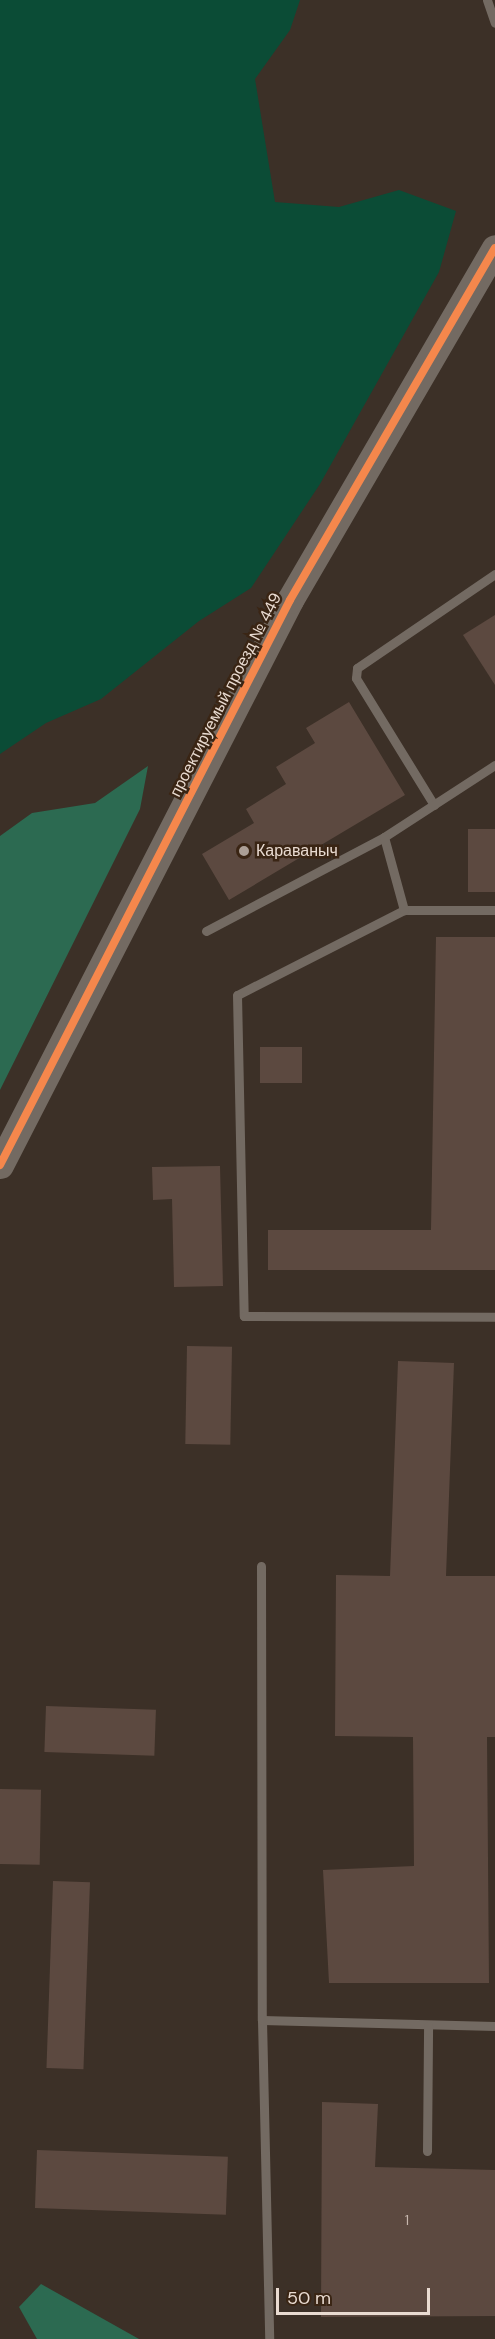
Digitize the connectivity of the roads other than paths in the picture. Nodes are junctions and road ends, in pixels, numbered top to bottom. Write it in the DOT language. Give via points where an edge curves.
graph roads {
  1 [pos="487,0"];
  2 [pos="495,23"];
  3 [pos="495,248"];
  4 [pos="495,574"];
  5 [pos="495,765"];
  6 [pos="434,805"];
  7 [pos="384,837"];
  8 [pos="404,910"];
  9 [pos="495,910"];
  10 [pos="206,931"];
  11 [pos="0,1165"];
  12 [pos="495,1317"];
  13 [pos="261,1566"];
  14 [pos="262,2020"];
  15 [pos="428,2026"];
  16 [pos="495,2026"];
  17 [pos="427,2151"];
  18 [pos="269,2339"];
  1 -- 2 [label="lane"];
  3 -- 11 [label="street, проектируемый проезд № 449" via="290,600"];
  4 -- 6 [label="lane" via="357,668 356,678"];
  5 -- 6 [label="lane"];
  6 -- 7 [label="lane"];
  7 -- 8 [label="lane"];
  7 -- 10 [label="lane"];
  8 -- 9 [label="lane"];
  8 -- 12 [label="lane" via="237,995 244,1316"];
  13 -- 14 [label="lane"];
  14 -- 15 [label="lane"];
  14 -- 18 [label="lane"];
  15 -- 16 [label="lane"];
  15 -- 17 [label="lane"];
}
